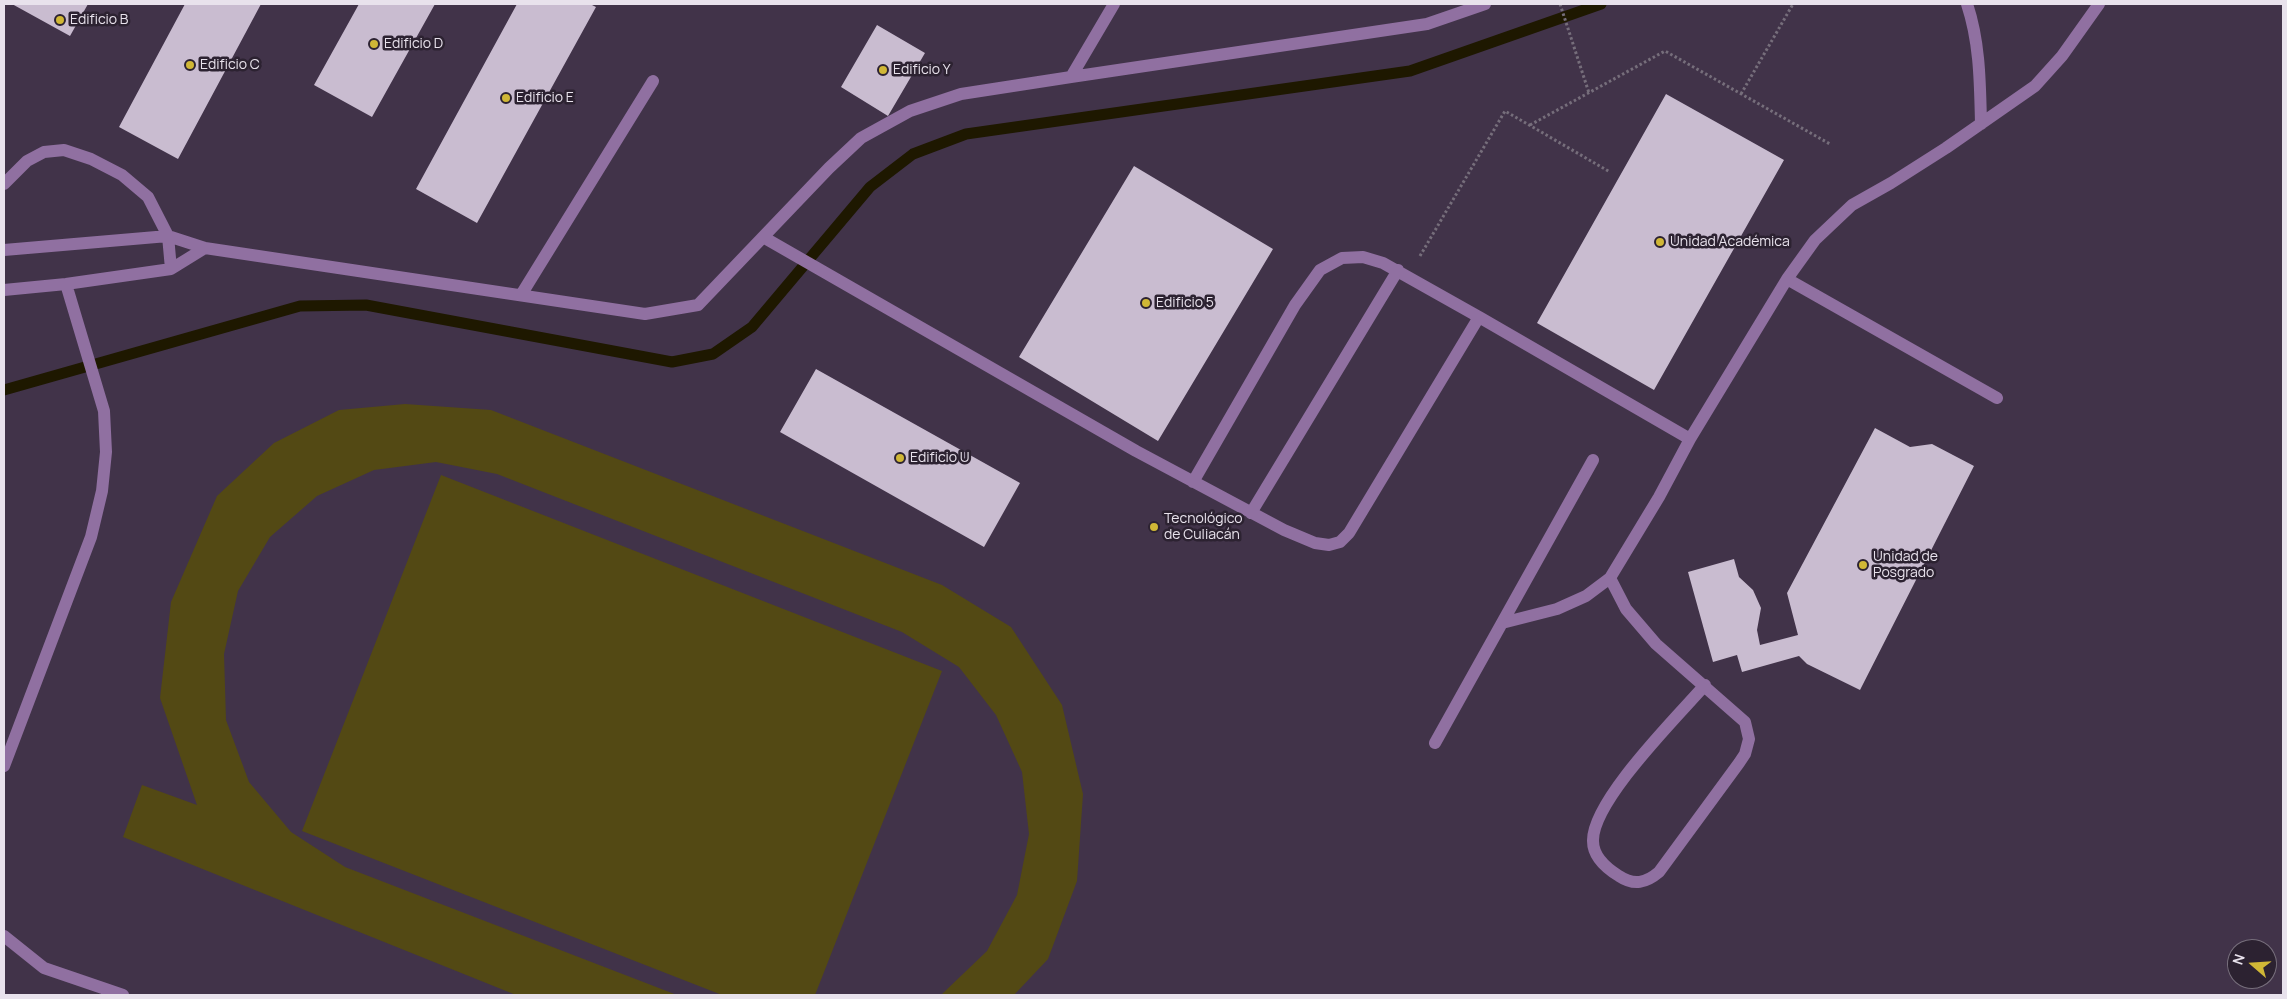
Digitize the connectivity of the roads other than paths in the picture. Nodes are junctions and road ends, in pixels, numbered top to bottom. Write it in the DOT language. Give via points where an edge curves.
graph roads {
  1 [pos="1114,4"];
  2 [pos="1485,4"];
  3 [pos="1967,4"];
  4 [pos="2099,4"];
  5 [pos="1071,77"];
  6 [pos="654,82"];
  7 [pos="1981,124"];
  8 [pos="4,184"];
  9 [pos="168,236"];
  10 [pos="763,237"];
  11 [pos="205,248"];
  12 [pos="4,250"];
  13 [pos="171,269"];
  14 [pos="1403,273"];
  15 [pos="1787,279"];
  16 [pos="66,284"];
  17 [pos="4,290"];
  18 [pos="521,295"];
  19 [pos="1478,317"];
  20 [pos="1997,398"];
  21 [pos="1690,439"];
  22 [pos="1593,460"];
  23 [pos="1193,482"];
  24 [pos="1251,513"];
  25 [pos="1610,578"];
  26 [pos="1502,623"];
  27 [pos="1705,686"];
  28 [pos="1435,743"];
  29 [pos="4,766"];
  30 [pos="4,936"];
  31 [pos="123,995"];
  1 -- 5 [label="lane"];
  2 -- 5 [label="lane" via="1428,24"];
  3 -- 7 [label="lane" via="1978,54"];
  4 -- 7 [label="lane" via="2067,50 2035,86"];
  5 -- 10 [label="lane" via="960,94 910,111 861,138"];
  6 -- 18 [label="lane"];
  7 -- 15 [label="lane" via="1852,205 1815,240"];
  8 -- 9 [label="lane" via="27,161 44,152 64,150 122,175 148,197"];
  9 -- 11 [label="lane"];
  9 -- 12 [label="lane"];
  9 -- 13 [label="lane"];
  10 -- 18 [label="lane" via="698,306 645,314"];
  10 -- 23 [label="lane"];
  11 -- 13 [label="lane"];
  11 -- 18 [label="lane"];
  13 -- 16 [label="lane"];
  14 -- 19 [label="lane"];
  14 -- 23 [label="lane" via="1363,257 1342,258 1320,270 1295,305"];
  14 -- 24 [label="lane"];
  15 -- 20 [label="lane"];
  15 -- 21 [label="lane"];
  16 -- 17 [label="lane"];
  16 -- 29 [label="lane" via="104,411 106,452 102,490 91,537"];
  19 -- 21 [label="lane"];
  19 -- 24 [label="lane" via="1349,533 1340,542 1329,545 1315,543"];
  21 -- 25 [label="lane" via="1659,498"];
  22 -- 26 [label="lane"];
  23 -- 24 [label="lane"];
  25 -- 26 [label="lane" via="1586,596 1557,609"];
  25 -- 27 [label="lane" via="1626,609 1656,644"];
  26 -- 28 [label="lane"];
  27 -- 27 [label="lane" via="1632,770 1597,819 1593,842 1595,852 1608,869 1621,878 1644,883 1659,872 1745,754 1749,740 1746,722"];
  30 -- 31 [label="lane" via="44,968"];
}
